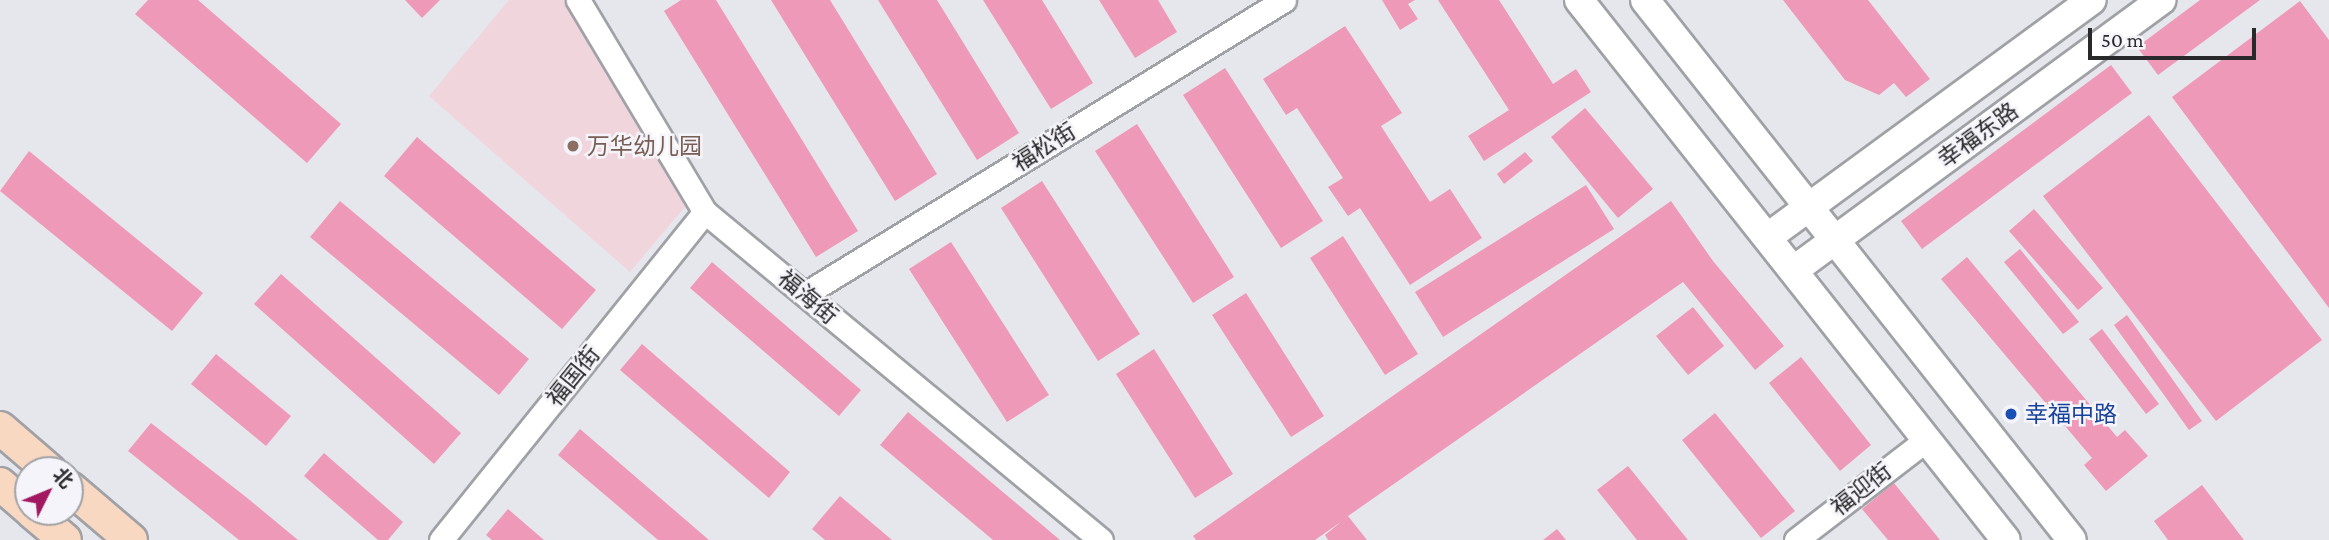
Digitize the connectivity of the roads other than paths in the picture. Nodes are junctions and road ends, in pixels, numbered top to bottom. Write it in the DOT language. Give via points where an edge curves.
graph roads {
  1 [pos="578,0"];
  2 [pos="1284,0"];
  3 [pos="1579,0"];
  4 [pos="1645,0"];
  5 [pos="2092,0"];
  6 [pos="2162,0"];
  7 [pos="1808,207"];
  8 [pos="705,212"];
  9 [pos="1768,237"];
  10 [pos="1835,240"];
  11 [pos="1794,270"];
  12 [pos="805,295"];
  13 [pos="0,428"];
  14 [pos="1927,439"];
  15 [pos="33,456"];
  16 [pos="0,484"];
  17 [pos="14,496"];
  18 [pos="84,500"];
  19 [pos="48,526"];
  20 [pos="65,540"];
  21 [pos="131,540"];
  22 [pos="441,540"];
  23 [pos="1101,540"];
  24 [pos="1796,540"];
  25 [pos="2006,540"];
  26 [pos="2072,540"];
  1 -- 8 [label="street, 福海街"];
  2 -- 12 [label="street, 福松街"];
  3 -- 9 [label="street"];
  4 -- 7 [label="street"];
  5 -- 7 [label="street, 幸福东路"];
  6 -- 10 [label="street, 幸福东路"];
  7 -- 9 [label="street, 幸福东路"];
  7 -- 10 [label="street"];
  8 -- 12 [label="street, 福海街"];
  8 -- 22 [label="street, 福国街"];
  9 -- 11 [label="street"];
  10 -- 11 [label="street, 幸福东路"];
  10 -- 26 [label="street"];
  11 -- 14 [label="street"];
  12 -- 23 [label="street, 福海街"];
  13 -- 15 [label="main road"];
  14 -- 24 [label="street, 福迎街"];
  14 -- 25 [label="street"];
  16 -- 17 [label="main road"];
  18 -- 21 [label="main road"];
  19 -- 20 [label="main road"];
}
